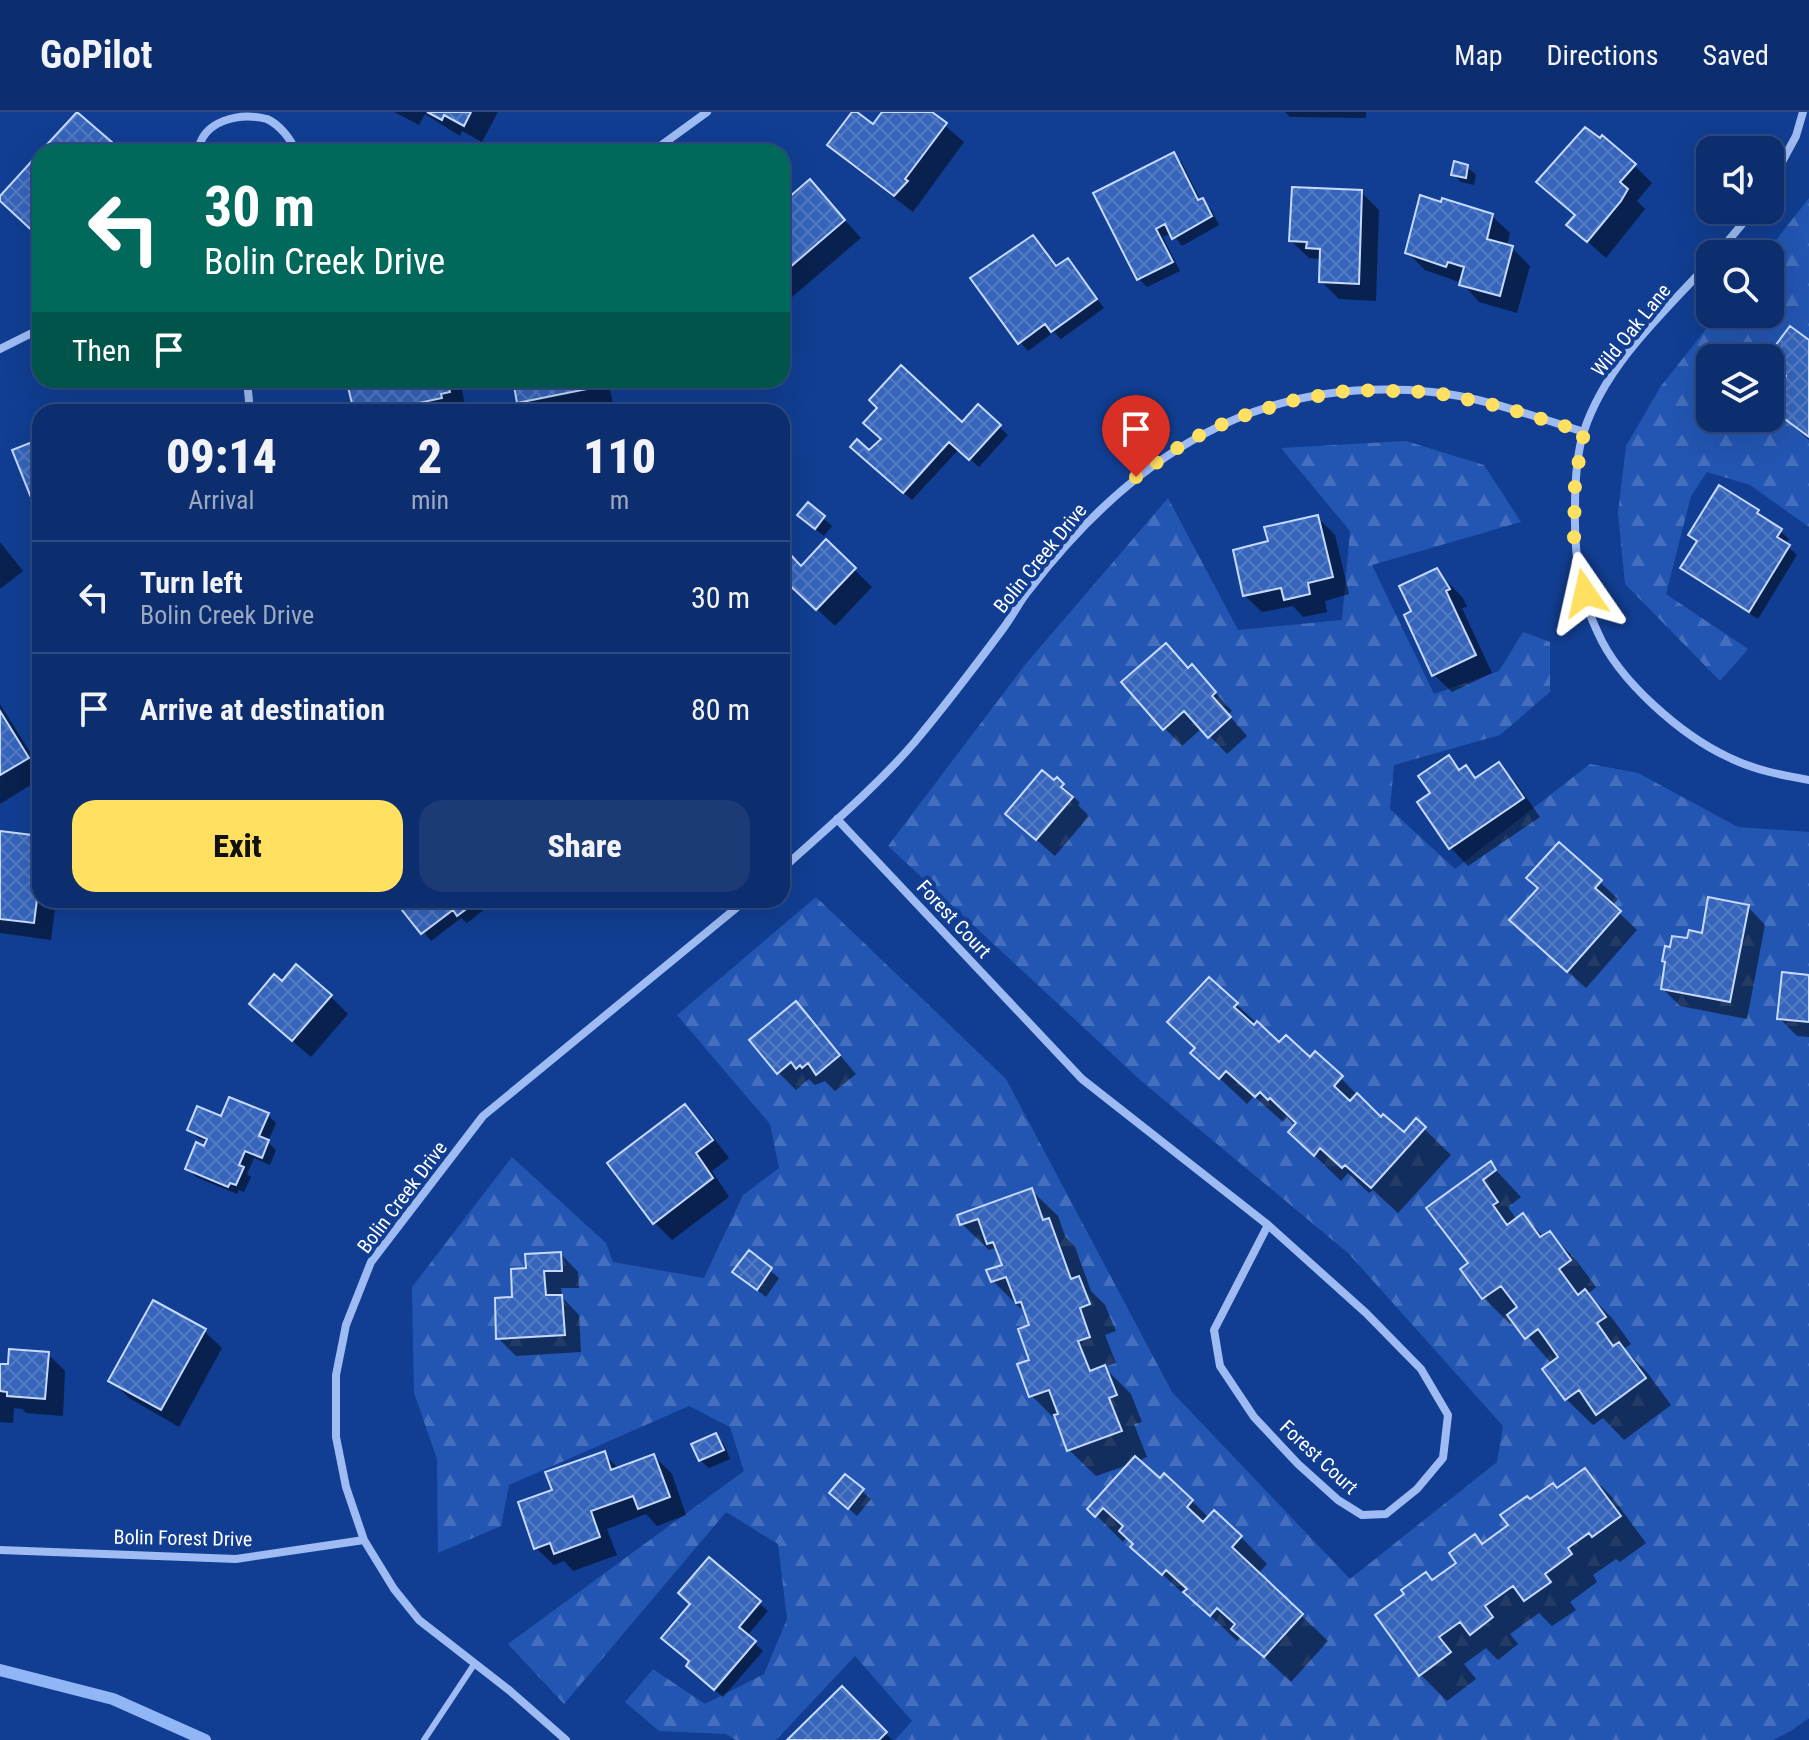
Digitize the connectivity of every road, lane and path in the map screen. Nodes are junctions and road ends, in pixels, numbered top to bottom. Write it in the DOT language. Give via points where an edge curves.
graph roads {
  1 [pos="707,112"];
  2 [pos="1803,112"];
  3 [pos="201,144"];
  4 [pos="292,144"];
  5 [pos="663,144"];
  6 [pos="1784,158"];
  7 [pos="1742,224"];
  8 [pos="1729,240"];
  9 [pos="1696,277"];
  10 [pos="32,333"];
  11 [pos="0,349"];
  12 [pos="1584,432"];
  13 [pos="1809,780"];
  14 [pos="837,819"];
  15 [pos="790,862"];
  16 [pos="736,908"];
  17 [pos="1268,1225"];
  18 [pos="364,1540"];
  19 [pos="0,1550"];
  20 [pos="475,1663"];
  21 [pos="424,1740"];
  22 [pos="566,1740"];
  1 -- 5 [label="street"];
  2 -- 6 [label="street"];
  3 -- 4 [label="street" via="205,132 234,114 268,119"];
  7 -- 8 [label="street"];
  9 -- 12 [label="street, Wild Oak Lane" via="1615,370"];
  10 -- 11 [label="street"];
  12 -- 13 [label="street, Wild Oak Lane" via="1575,482 1574,539 1597,633 1616,665 1681,727 1726,757 1770,774"];
  12 -- 14 [label="street, Bolin Creek Drive" via="1433,392 1351,390 1233,419 1186,442 1105,503 1029,590 910,747"];
  14 -- 15 [label="street, Bolin Creek Drive"];
  14 -- 17 [label="street, Forest Court" via="1082,1079"];
  16 -- 18 [label="street, Bolin Creek Drive" via="483,1116 371,1262 346,1325 336,1375 336,1437"];
  17 -- 17 [label="street, Forest Court" via="1421,1369 1448,1415 1443,1458 1386,1514 1362,1515 1338,1500 1254,1417 1220,1366 1214,1330"];
  18 -- 19 [label="street, Bolin Forest Drive" via="236,1559"];
  18 -- 20 [label="street, Bolin Creek Drive" via="419,1620"];
  20 -- 21 [label="lane"];
  20 -- 22 [label="street, Bolin Creek Drive"];
}
